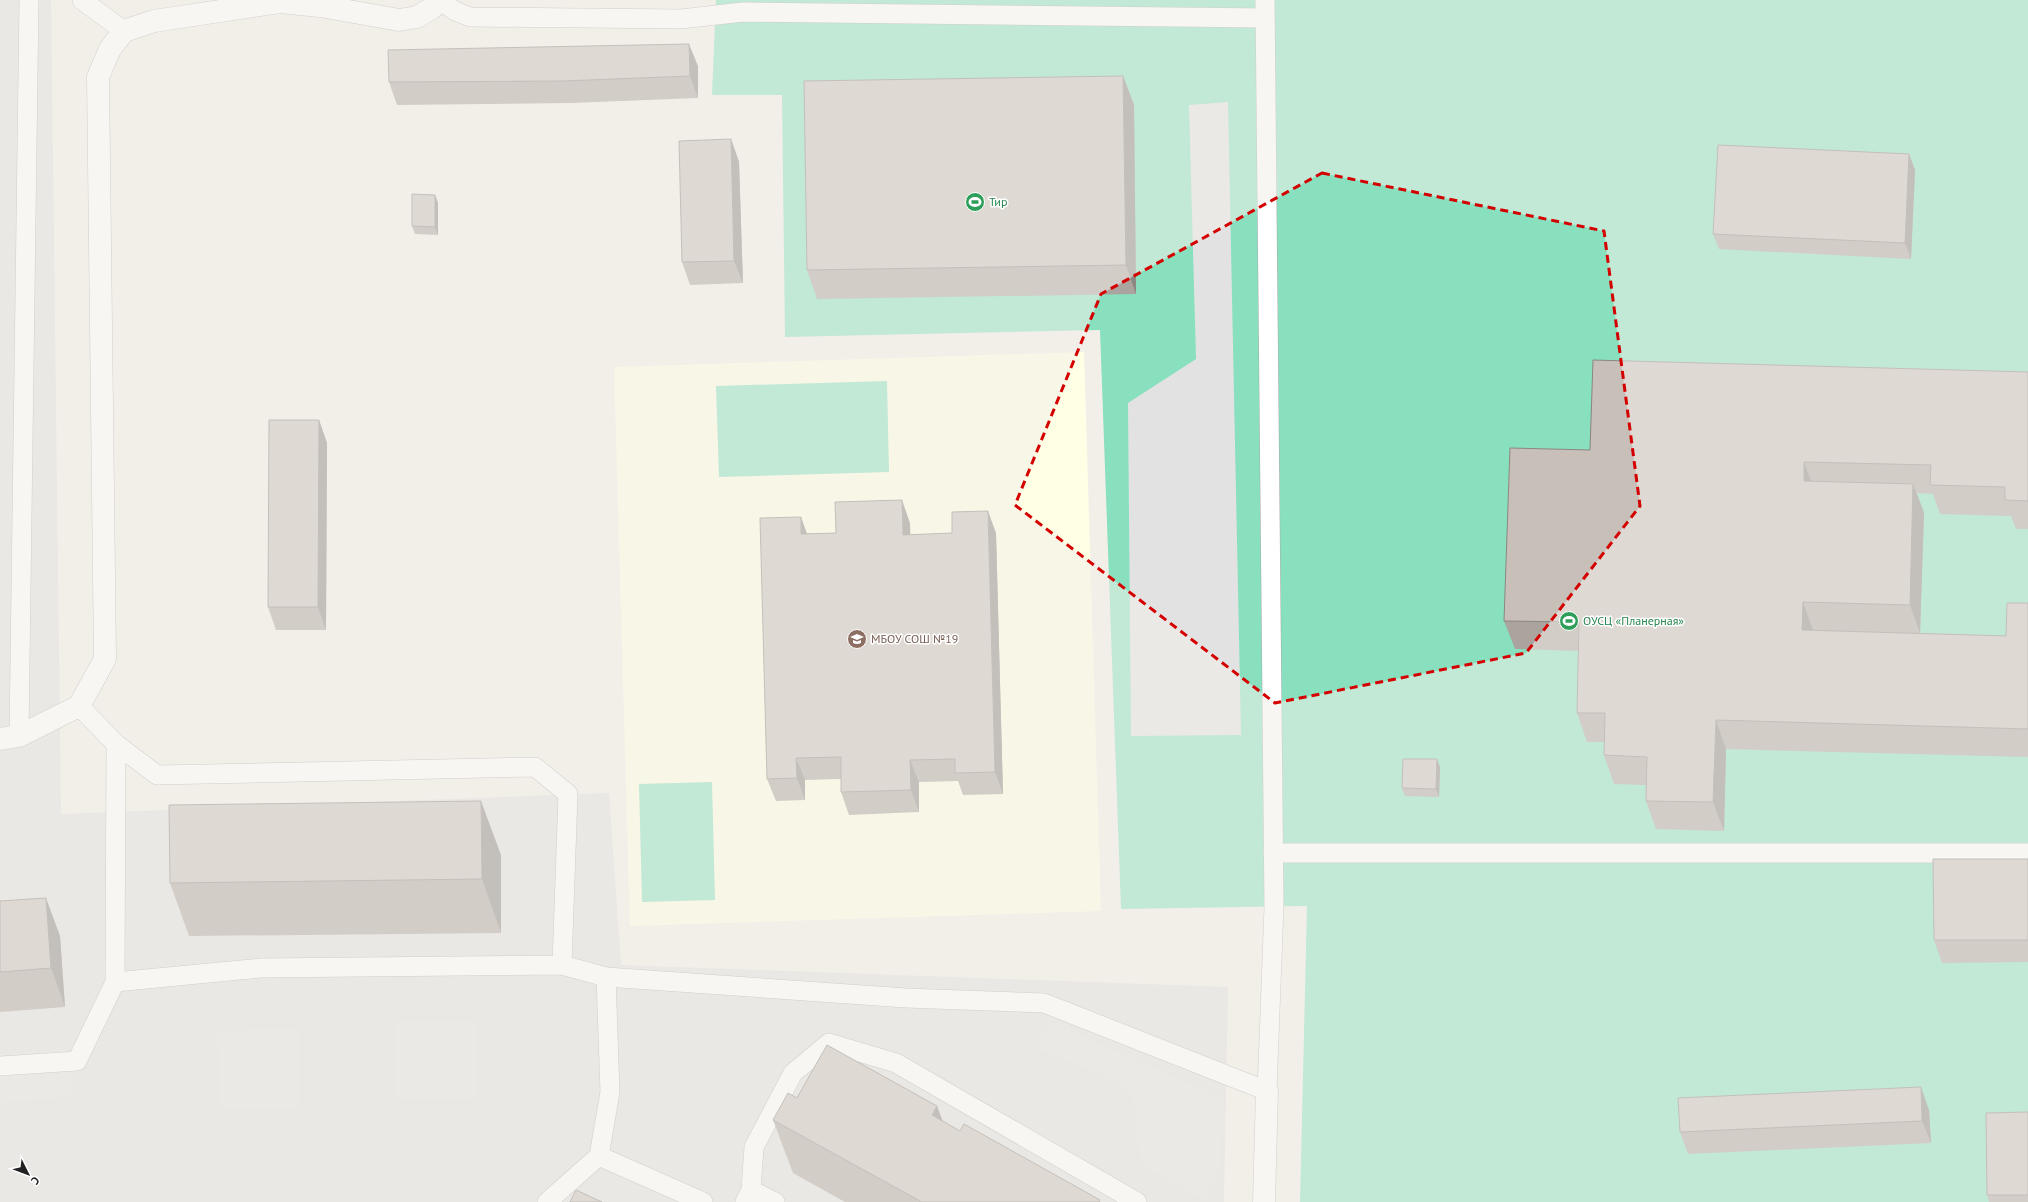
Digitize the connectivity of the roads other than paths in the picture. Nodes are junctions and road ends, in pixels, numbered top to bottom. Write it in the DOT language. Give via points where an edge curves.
graph roads {
  1 [pos="29,0"];
  2 [pos="82,0"];
  3 [pos="354,0"];
  4 [pos="439,0"];
  5 [pos="282,1"];
  6 [pos="1265,9"];
  7 [pos="381,18"];
  8 [pos="124,31"];
  9 [pos="79,706"];
  10 [pos="9,738"];
  11 [pos="116,744"];
  12 [pos="2028,853"];
  13 [pos="1273,854"];
  14 [pos="562,965"];
  15 [pos="606,977"];
  16 [pos="115,982"];
  17 [pos="0,1066"];
  18 [pos="1267,1091"];
  19 [pos="599,1156"];
  20 [pos="748,1196"];
  21 [pos="547,1202"];
  22 [pos="703,1202"];
  23 [pos="775,1202"];
  24 [pos="1137,1202"];
  25 [pos="1264,1202"];
  1 -- 10 [label="lane"];
  2 -- 8 [label="lane"];
  3 -- 7 [label="street" via="365,10"];
  4 -- 6 [label="lane" via="470,17 681,19 743,12"];
  4 -- 7 [label="street" via="432,8 417,17 399,20"];
  5 -- 7 [label="street"];
  5 -- 8 [label="street" via="154,21"];
  6 -- 13 [label="lane"];
  8 -- 9 [label="street" via="110,49 98,78 105,659"];
  9 -- 10 [label="street"];
  9 -- 11 [label="lane"];
  11 -- 14 [label="lane" via="157,774 535,767 568,794"];
  11 -- 16 [label="lane"];
  12 -- 13 [label="lane"];
  13 -- 18 [label="lane" via="1274,906"];
  14 -- 15 [label="lane"];
  14 -- 16 [label="lane" via="261,968"];
  15 -- 18 [label="lane" via="906,998 1044,1003"];
  15 -- 19 [label="lane" via="610,1092"];
  16 -- 17 [label="lane" via="77,1061"];
  18 -- 25 [label="street"];
  19 -- 21 [label="lane"];
  19 -- 22 [label="lane"];
  20 -- 23 [label="lane"];
  20 -- 24 [label="lane" via="754,1147 793,1073 829,1043 896,1063"];
}
